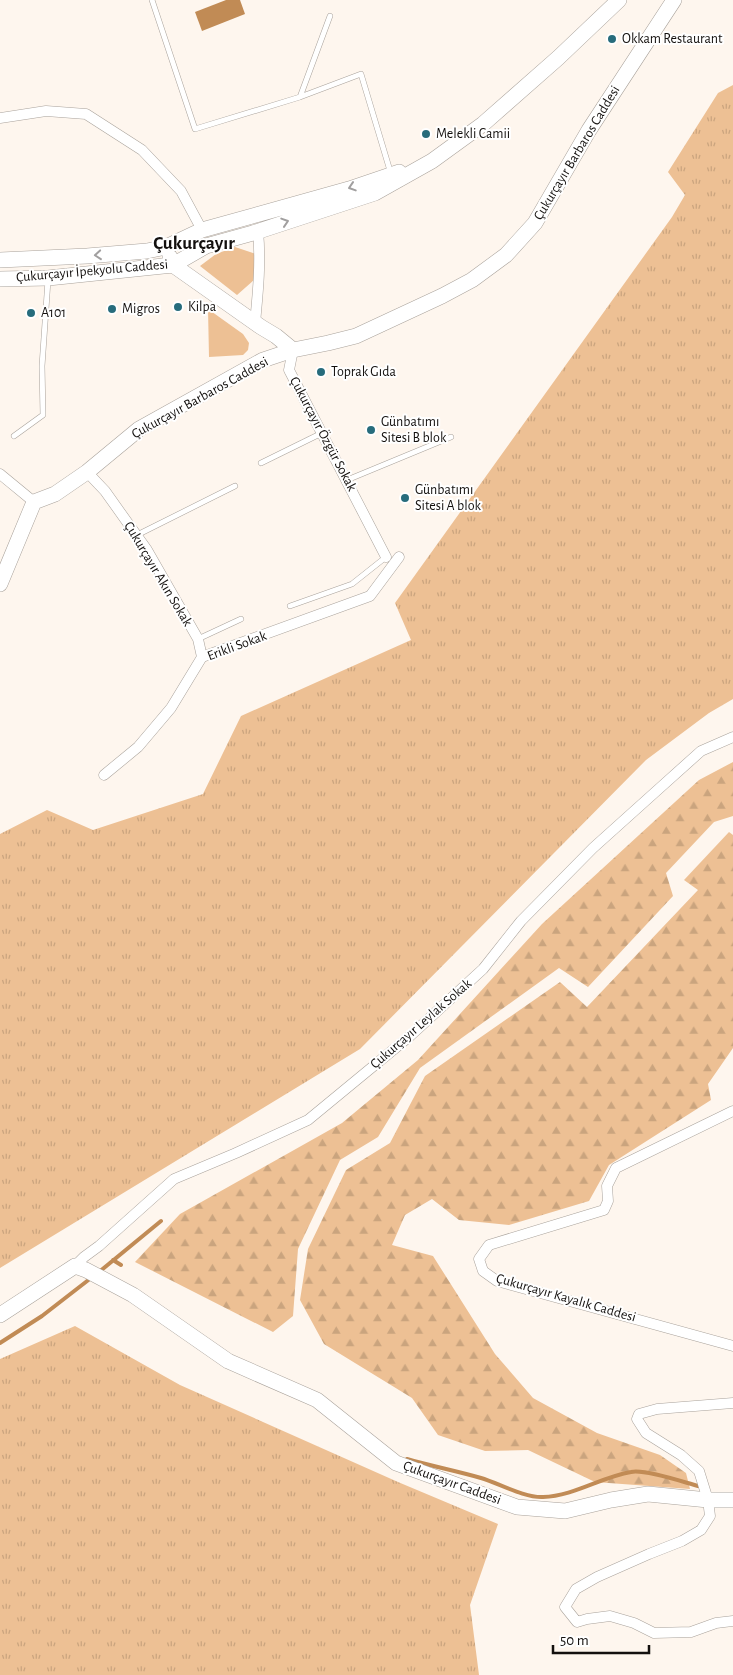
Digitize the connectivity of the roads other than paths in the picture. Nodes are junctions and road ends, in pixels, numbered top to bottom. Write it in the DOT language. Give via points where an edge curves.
graph roads {
  1 [pos="152,0"];
  2 [pos="619,0"];
  3 [pos="674,0"];
  4 [pos="330,16"];
  5 [pos="300,97"];
  6 [pos="0,118"];
  7 [pos="432,161"];
  8 [pos="391,174"];
  9 [pos="202,230"];
  10 [pos="258,231"];
  11 [pos="166,247"];
  12 [pos="0,260"];
  13 [pos="173,265"];
  14 [pos="48,278"];
  15 [pos="0,279"];
  16 [pos="255,323"];
  17 [pos="293,350"];
  18 [pos="322,432"];
  19 [pos="14,436"];
  20 [pos="451,436"];
  21 [pos="261,463"];
  22 [pos="87,472"];
  23 [pos="0,474"];
  24 [pos="347,480"];
  25 [pos="235,486"];
  26 [pos="34,502"];
  27 [pos="136,536"];
  28 [pos="399,556"];
  29 [pos="386,557"];
  30 [pos="0,584"];
  31 [pos="290,606"];
  32 [pos="241,619"];
  33 [pos="198,640"];
  34 [pos="202,657"];
  35 [pos="733,737"];
  36 [pos="104,775"];
  37 [pos="733,1111"];
  38 [pos="81,1268"];
  39 [pos="0,1315"];
  40 [pos="733,1346"];
  41 [pos="733,1403"];
  42 [pos="708,1500"];
  43 [pos="733,1500"];
  44 [pos="733,1621"];
  1 -- 5 [label="lane" via="195,129"];
  2 -- 7 [label="street, Çukurçayır İpekyolu Caddesi" via="483,124"];
  3 -- 17 [label="street, Çukurçayır Barbaros Caddesi" via="595,122 535,223 506,255 472,280 356,336"];
  4 -- 5 [label="lane"];
  5 -- 8 [label="lane" via="361,74"];
  6 -- 9 [label="street" via="46,111 86,114 142,150 180,191"];
  7 -- 8 [label="street, Çukurçayır İpekyolu Caddesi"];
  10 -- 7 [label="street, Çukurçayır İpekyolu Caddesi, one-way" via="375,193"];
  8 -- 9 [label="street, Çukurçayır İpekyolu Caddesi, one-way"];
  9 -- 11 [label="street, Çukurçayır İpekyolu Caddesi"];
  10 -- 13 [label="street, Çukurçayır İpekyolu Caddesi" via="206,246"];
  10 -- 16 [label="street" via="259,279"];
  11 -- 12 [label="street, Çukurçayır İpekyolu Caddesi, one-way" via="87,256"];
  11 -- 13 [label="street"];
  13 -- 14 [label="street, Çukurçayır İpekyolu Caddesi"];
  13 -- 16 [label="street"];
  14 -- 15 [label="street, Çukurçayır İpekyolu Caddesi"];
  14 -- 19 [label="lane" via="42,366 43,415"];
  16 -- 17 [label="street"];
  17 -- 18 [label="street, Çukurçayır Özgür Sokak" via="289,370"];
  17 -- 22 [label="street, Çukurçayır Barbaros Caddesi" via="263,360 139,429"];
  18 -- 21 [label="lane"];
  18 -- 24 [label="street, Çukurçayır Özgür Sokak"];
  20 -- 24 [label="lane"];
  22 -- 26 [label="street, Çukurçayır Barbaros Caddesi" via="55,494"];
  22 -- 27 [label="street, Çukurçayır Akın Sokak" via="105,491"];
  23 -- 26 [label="street"];
  24 -- 29 [label="street, Çukurçayır Özgür Sokak"];
  25 -- 27 [label="lane"];
  26 -- 30 [label="street"];
  27 -- 33 [label="street, Çukurçayır Akın Sokak"];
  28 -- 34 [label="street, Erikli Sokak" via="370,596"];
  29 -- 31 [label="lane" via="352,584"];
  32 -- 33 [label="lane"];
  33 -- 34 [label="street, Çukurçayır Akın Sokak"];
  34 -- 36 [label="street, Erikli Sokak" via="171,708 138,747"];
  35 -- 38 [label="street, Çukurçayır Leylak Sokak" via="701,751 655,792 593,848 521,921 483,969 410,1036 308,1120 174,1179 84,1257"];
  37 -- 40 [label="street, Çukurçayır Kayalık Caddesi" via="616,1168 607,1186 608,1201 604,1210 489,1245 479,1259 483,1271 497,1281"];
  38 -- 39 [label="street"];
  38 -- 42 [label="street, Çukurçayır Caddesi" via="133,1295 228,1360 317,1400 396,1463 433,1477 517,1507 565,1511 648,1494"];
  41 -- 42 [label="street" via="657,1409 639,1414 637,1419 646,1433 681,1455 699,1471"];
  42 -- 43 [label="street, Çukurçayır Caddesi"];
  42 -- 44 [label="street" via="710,1516 701,1530 576,1589 565,1607 577,1622 610,1616 654,1633 691,1632"];
}
